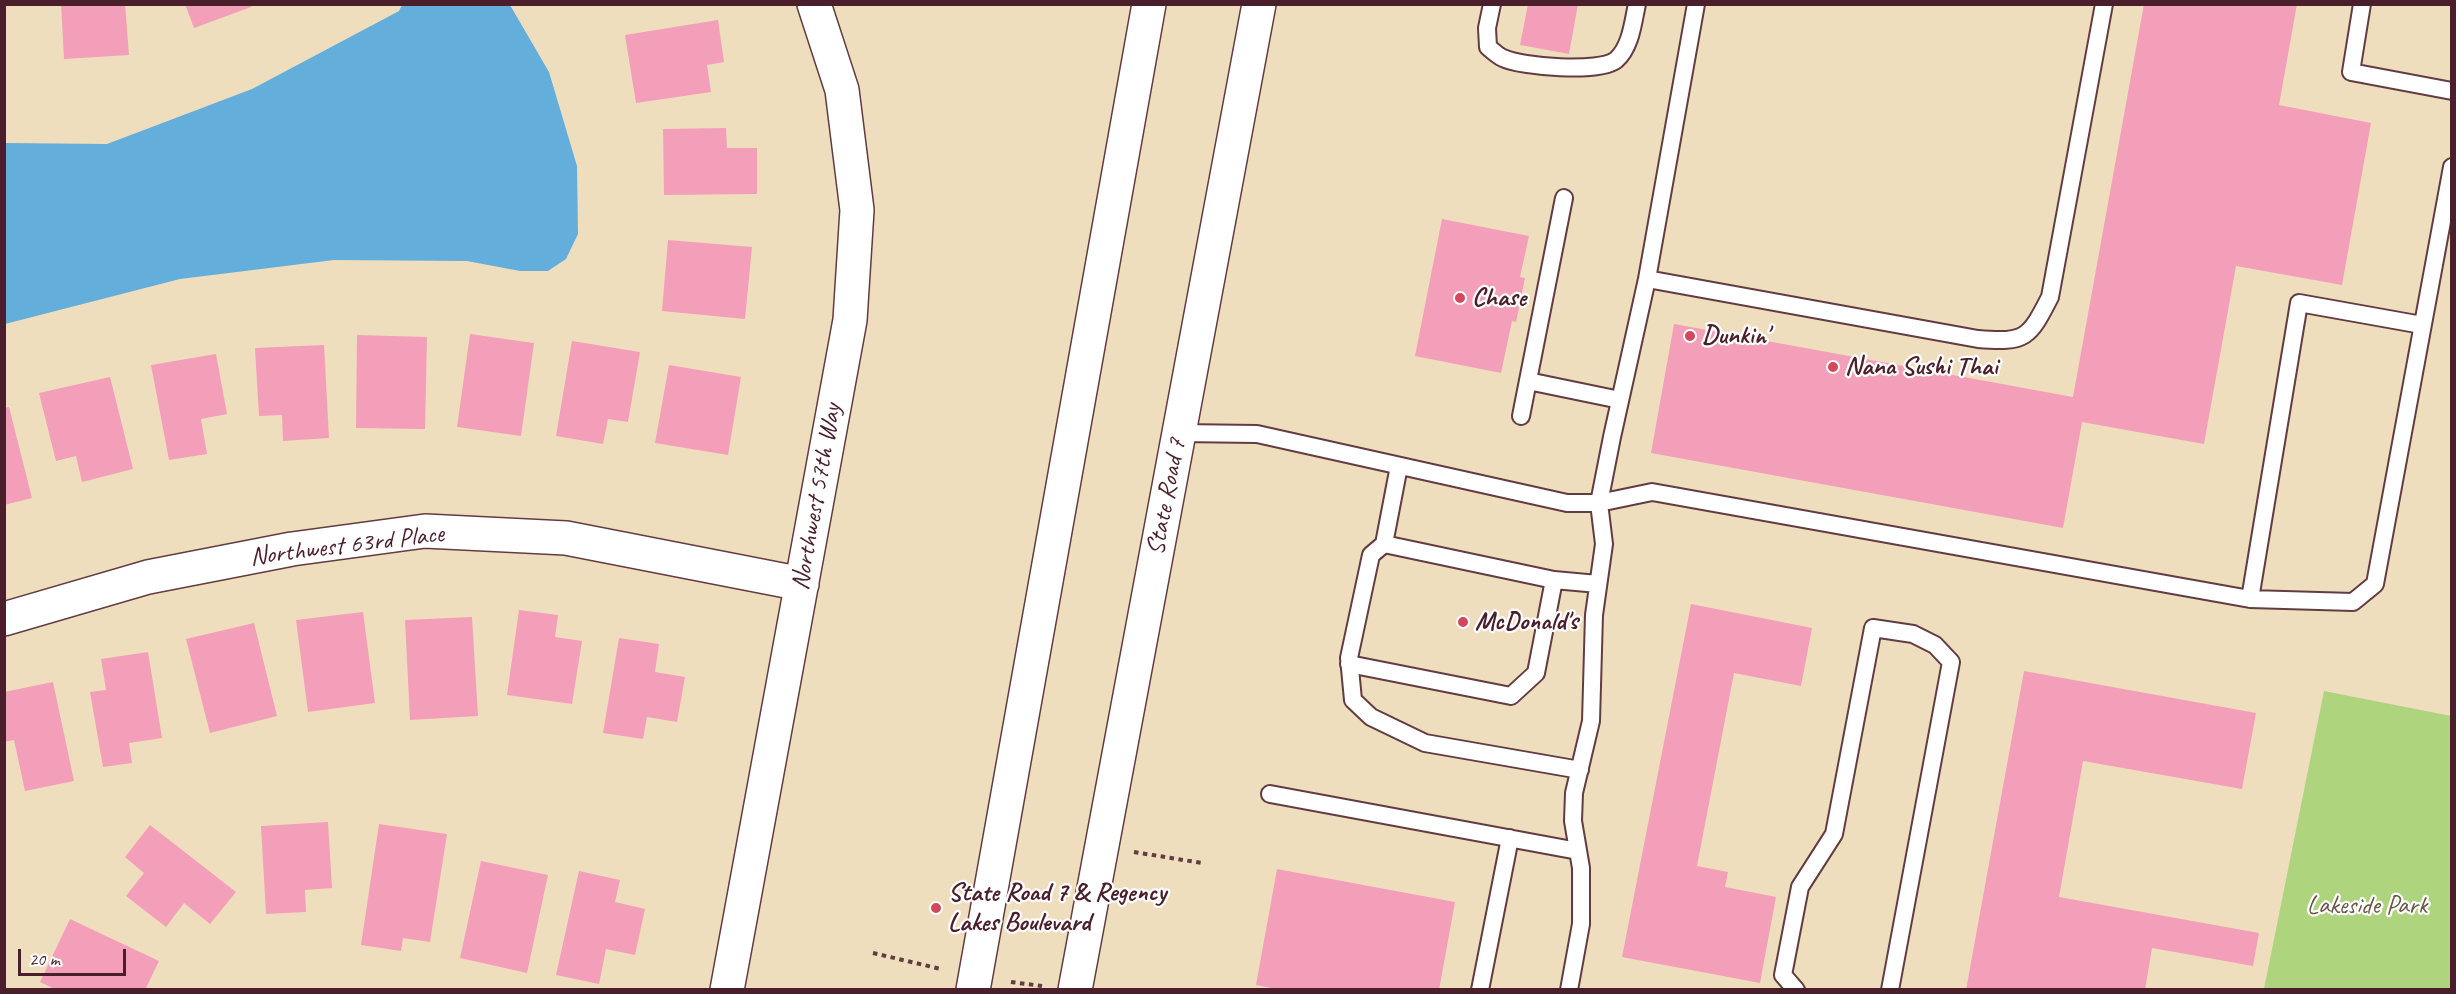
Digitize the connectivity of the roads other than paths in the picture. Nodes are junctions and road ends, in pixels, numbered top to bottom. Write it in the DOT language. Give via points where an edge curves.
graph roads {
  1 [pos="814,4"];
  2 [pos="1149,4"];
  3 [pos="1259,4"];
  4 [pos="1492,4"];
  5 [pos="1637,4"];
  6 [pos="1696,4"];
  7 [pos="2104,4"];
  8 [pos="2362,4"];
  9 [pos="2451,91"];
  10 [pos="2451,167"];
  11 [pos="1564,198"];
  12 [pos="1647,279"];
  13 [pos="2422,326"];
  14 [pos="1528,381"];
  15 [pos="1620,400"];
  16 [pos="1521,416"];
  17 [pos="1179,434"];
  18 [pos="1399,466"];
  19 [pos="1599,503"];
  20 [pos="1384,544"];
  21 [pos="1554,580"];
  22 [pos="802,584"];
  23 [pos="1598,584"];
  24 [pos="2250,599"];
  25 [pos="4,620"];
  26 [pos="1349,664"];
  27 [pos="1580,770"];
  28 [pos="1270,794"];
  29 [pos="1510,838"];
  30 [pos="1578,851"];
  31 [pos="727,990"];
  32 [pos="973,990"];
  33 [pos="1075,990"];
  34 [pos="1480,990"];
  35 [pos="1569,990"];
  36 [pos="1796,990"];
  37 [pos="1890,990"];
  1 -- 22 [label="main road, Northwest 57th Way" via="842,90 857,210 850,320"];
  2 -- 32 [label="main road"];
  3 -- 17 [label="main road, State Road 7"];
  4 -- 5 [label="lane" via="1488,47 1504,59 1558,68 1597,67 1616,60 1629,39"];
  6 -- 12 [label="lane"];
  7 -- 12 [label="lane" via="2050,297 2036,325 2026,334 2009,342 1978,339"];
  8 -- 9 [label="lane" via="2351,72"];
  10 -- 13 [label="lane"];
  11 -- 14 [label="lane"];
  12 -- 15 [label="lane"];
  13 -- 24 [label="lane" via="2375,584 2353,602"];
  13 -- 24 [label="lane" via="2299,303"];
  14 -- 15 [label="lane"];
  14 -- 16 [label="lane"];
  15 -- 19 [label="lane"];
  17 -- 18 [label="lane" via="1257,434"];
  17 -- 33 [label="main road, State Road 7"];
  18 -- 19 [label="lane" via="1567,503"];
  18 -- 20 [label="lane"];
  19 -- 23 [label="lane" via="1604,544"];
  19 -- 24 [label="lane" via="1652,492"];
  20 -- 21 [label="lane"];
  20 -- 26 [label="lane" via="1371,555"];
  21 -- 23 [label="lane"];
  21 -- 26 [label="lane" via="1536,673 1511,696"];
  22 -- 25 [label="main road, Northwest 63rd Place" via="566,538 425,531 292,549 148,577"];
  22 -- 31 [label="main road, Northwest 57th Way"];
  23 -- 27 [label="lane" via="1591,721"];
  26 -- 27 [label="lane" via="1353,700 1371,717 1425,743"];
  27 -- 30 [label="lane" via="1573,821"];
  28 -- 29 [label="lane"];
  29 -- 30 [label="lane"];
  29 -- 34 [label="lane"];
  30 -- 35 [label="lane" via="1581,924"];
  36 -- 37 [label="lane" via="1783,975 1800,887 1834,834 1873,628 1913,634 1935,645 1951,662"];
}
